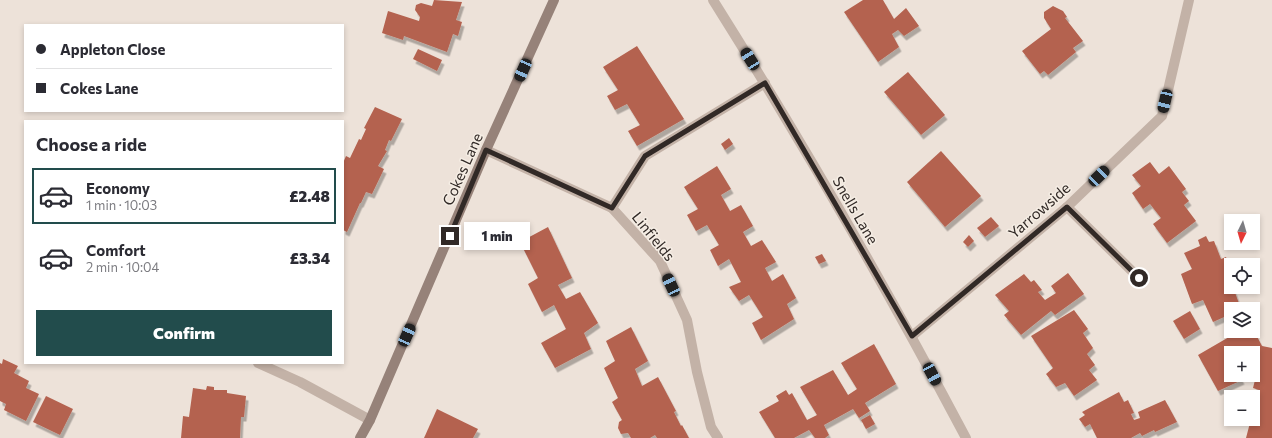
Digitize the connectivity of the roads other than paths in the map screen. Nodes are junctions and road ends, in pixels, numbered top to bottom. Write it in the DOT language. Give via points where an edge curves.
graph roads {
  1 [pos="554,0"];
  2 [pos="713,0"];
  3 [pos="1189,0"];
  4 [pos="765,83"];
  5 [pos="486,150"];
  6 [pos="1067,207"];
  7 [pos="612,208"];
  8 [pos="1139,278"];
  9 [pos="912,336"];
  10 [pos="260,364"];
  11 [pos="370,420"];
  12 [pos="360,438"];
  13 [pos="718,438"];
  14 [pos="966,438"];
  1 -- 5 [label="main road, Cokes Lane"];
  2 -- 4 [label="street, Snells Lane"];
  3 -- 6 [label="street, Yarrowside" via="1162,116"];
  4 -- 7 [label="street" via="645,156"];
  4 -- 9 [label="street, Snells Lane"];
  5 -- 7 [label="street, Linfields"];
  5 -- 11 [label="main road, Cokes Lane"];
  6 -- 8 [label="street"];
  6 -- 9 [label="street, Yarrowside"];
  7 -- 13 [label="street, Linfields" via="660,261 687,320 711,427"];
  9 -- 14 [label="street, Snells Lane"];
  10 -- 11 [label="street" via="300,382"];
  11 -- 12 [label="main road, Cokes Lane"];
}
